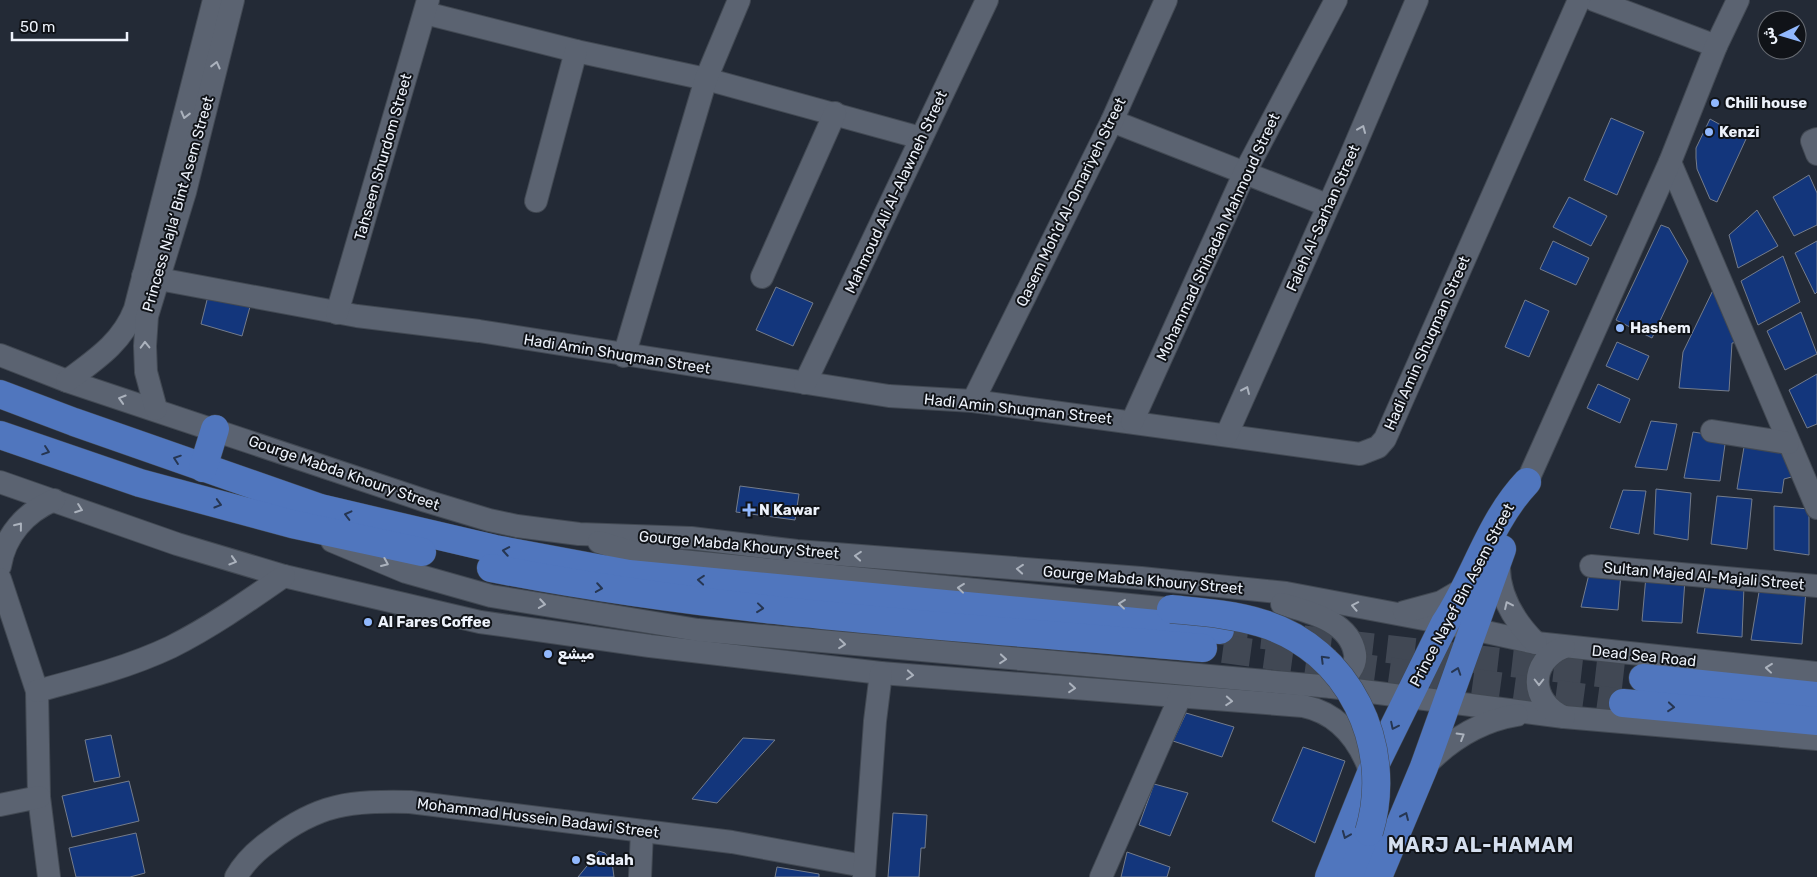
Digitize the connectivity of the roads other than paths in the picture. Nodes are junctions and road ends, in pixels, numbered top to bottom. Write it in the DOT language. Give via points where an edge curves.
graph roads {
  1 [pos="214,0"];
  2 [pos="233,0"];
  3 [pos="739,0"];
  4 [pos="987,0"];
  5 [pos="1166,0"];
  6 [pos="1336,0"];
  7 [pos="1417,0"];
  8 [pos="1579,0"];
  9 [pos="1594,0"];
  10 [pos="1738,0"];
  11 [pos="427,7"];
  12 [pos="1716,46"];
  13 [pos="576,51"];
  14 [pos="706,78"];
  15 [pos="835,113"];
  16 [pos="1112,121"];
  17 [pos="921,138"];
  18 [pos="1817,138"];
  19 [pos="1817,154"];
  20 [pos="1670,162"];
  21 [pos="1245,172"];
  22 [pos="536,201"];
  23 [pos="1327,205"];
  24 [pos="151,278"];
  25 [pos="762,278"];
  26 [pos="337,313"];
  27 [pos="0,355"];
  28 [pos="624,356"];
  29 [pos="66,381"];
  30 [pos="805,383"];
  31 [pos="0,394"];
  32 [pos="973,401"];
  33 [pos="156,409"];
  34 [pos="1132,422"];
  35 [pos="215,429"];
  36 [pos="1712,431"];
  37 [pos="1227,434"];
  38 [pos="0,435"];
  39 [pos="1788,443"];
  40 [pos="203,468"];
  41 [pos="0,482"];
  42 [pos="1526,482"];
  43 [pos="54,500"];
  44 [pos="1817,508"];
  45 [pos="292,524"];
  46 [pos="579,534"];
  47 [pos="1499,558"];
  48 [pos="0,566"];
  49 [pos="1591,566"];
  50 [pos="284,576"];
  51 [pos="1141,578"];
  52 [pos="0,579"];
  53 [pos="1817,586"];
  54 [pos="1465,588"];
  55 [pos="1171,609"];
  56 [pos="1390,613"];
  57 [pos="1445,623"];
  58 [pos="1472,630"];
  59 [pos="802,640"];
  60 [pos="1536,644"];
  61 [pos="650,646"];
  62 [pos="1564,647"];
  63 [pos="881,673"];
  64 [pos="1817,673"];
  65 [pos="1643,678"];
  66 [pos="1332,687"];
  67 [pos="37,691"];
  68 [pos="1409,696"];
  69 [pos="1817,696"];
  70 [pos="1180,697"];
  71 [pos="1447,700"];
  72 [pos="1622,703"];
  73 [pos="1537,713"];
  74 [pos="1564,717"];
  75 [pos="1817,721"];
  76 [pos="1817,739"];
  77 [pos="1424,767"];
  78 [pos="1371,773"];
  79 [pos="39,796"];
  80 [pos="0,805"];
  81 [pos="642,831"];
  82 [pos="864,872"];
  83 [pos="49,877"];
  84 [pos="236,877"];
  85 [pos="640,877"];
  86 [pos="1101,877"];
  87 [pos="1329,877"];
  88 [pos="1351,877"];
  89 [pos="1378,877"];
  1 -- 24 [label="street, Princess Najla‘ Bint Asem Street, one-way"];
  24 -- 2 [label="street, Princess Najla‘ Bint Asem Street, one-way" via="184,192"];
  3 -- 14 [label="street"];
  4 -- 17 [label="street, Mahmoud Ali Al-Alawneh Street"];
  5 -- 16 [label="street, Qasem Moh'd Al-Omariyeh Street"];
  6 -- 21 [label="street, Mohammad Shihadah Mahmoud Street"];
  23 -- 7 [label="street, Faleh Al-Sarhan Street, one-way"];
  8 -- 37 [label="street, Hadi Amin Shuqman Street" via="1385,439 1370,452 1350,454"];
  9 -- 12 [label="street"];
  10 -- 12 [label="street"];
  11 -- 13 [label="street"];
  11 -- 26 [label="street, Tahseen Shurdom Street"];
  12 -- 20 [label="street"];
  13 -- 14 [label="street"];
  13 -- 22 [label="street"];
  14 -- 15 [label="street"];
  14 -- 28 [label="street"];
  15 -- 17 [label="street"];
  15 -- 25 [label="street"];
  16 -- 21 [label="street"];
  16 -- 32 [label="street, Qasem Moh'd Al-Omariyeh Street"];
  17 -- 30 [label="street, Mahmoud Ali Al-Alawneh Street"];
  18 -- 19 [label="street" via="1812,141"];
  20 -- 39 [label="street"];
  20 -- 42 [label="street"];
  21 -- 23 [label="street"];
  21 -- 34 [label="street, Mohammad Shihadah Mahmoud Street"];
  37 -- 23 [label="street, Faleh Al-Sarhan Street, one-way"];
  24 -- 26 [label="street, Hadi Amin Shuqman Street"];
  24 -- 29 [label="street, Princess Najla‘ Bint Asem Street" via="120,337"];
  33 -- 24 [label="street, Princess Najla‘ Bint Asem Street, one-way" via="146,372 145,329"];
  26 -- 28 [label="street, Hadi Amin Shuqman Street" via="479,331"];
  27 -- 29 [label="street, Gourge Mabda Khoury Street"];
  28 -- 30 [label="street, Hadi Amin Shuqman Street"];
  33 -- 29 [label="street, Gourge Mabda Khoury Street, one-way"];
  30 -- 32 [label="street, Hadi Amin Shuqman Street" via="889,396"];
  40 -- 31 [label="main road, one-way"];
  32 -- 34 [label="street, Hadi Amin Shuqman Street"];
  33 -- 35 [label="street, Gourge Mabda Khoury Street"];
  34 -- 37 [label="street, Hadi Amin Shuqman Street"];
  35 -- 40 [label="main road"];
  35 -- 46 [label="street, Gourge Mabda Khoury Street" via="481,518"];
  36 -- 39 [label="street"];
  38 -- 45 [label="main road, one-way" via="140,483"];
  39 -- 44 [label="street"];
  45 -- 40 [label="main road, one-way" via="496,569 642,595 898,622 1222,640 629,574 412,531 320,508"];
  41 -- 43 [label="street"];
  42 -- 47 [label="main road, Prince Nayef Bin Asem Street"];
  42 -- 54 [label="main road, Prince Nayef Bin Asem Street" via="1503,512"];
  48 -- 43 [label="street, one-way" via="4,549 18,526 34,511"];
  43 -- 50 [label="street, one-way" via="169,541"];
  45 -- 59 [label="street, one-way" via="406,572 491,596 698,630"];
  51 -- 46 [label="street, Gourge Mabda Khoury Street, one-way" via="797,551 691,538"];
  55 -- 46 [label="street, one-way" via="681,561 628,551"];
  47 -- 58 [label="main road, Prince Nayef Bin Asem Street"];
  60 -- 47 [label="street, one-way" via="1507,605 1498,574"];
  49 -- 53 [label="street, Sultan Majed Al-Majali Street"];
  50 -- 61 [label="street" via="480,622"];
  50 -- 67 [label="street" via="229,614 172,646 104,672"];
  56 -- 51 [label="street, Gourge Mabda Khoury Street, one-way" via="1286,593"];
  51 -- 66 [label="street" via="1279,603 1341,628 1353,645 1355,658 1345,677"];
  52 -- 67 [label="street"];
  54 -- 56 [label="street" via="1427,607"];
  54 -- 57 [label="main road, Prince Nayef Bin Asem Street"];
  88 -- 55 [label="main road, one-way, bridge" via="1369,832 1377,795 1374,753 1369,729 1358,703 1315,650 1297,638 1262,623"];
  56 -- 57 [label="street, Gourge Mabda Khoury Street"];
  57 -- 58 [label="street, Gourge Mabda Khoury Street"];
  57 -- 68 [label="main road, Prince Nayef Bin Asem Street"];
  58 -- 60 [label="street, Dead Sea Road"];
  71 -- 58 [label="main road, Prince Nayef Bin Asem Street, one-way"];
  59 -- 61 [label="street" via="774,647"];
  59 -- 66 [label="street, one-way"];
  60 -- 62 [label="street, Dead Sea Road"];
  61 -- 63 [label="street"];
  64 -- 62 [label="street, Dead Sea Road, one-way"];
  62 -- 74 [label="street, one-way" via="1544,662 1538,686 1548,708"];
  63 -- 70 [label="street, one-way"];
  63 -- 82 [label="street"];
  65 -- 69 [label="main road, Dead Sea Road"];
  66 -- 68 [label="street"];
  67 -- 79 [label="street"];
  68 -- 71 [label="street"];
  68 -- 78 [label="main road, Prince Nayef Bin Asem Street, one-way"];
  70 -- 78 [label="street, one-way" via="1317,709 1353,735"];
  70 -- 86 [label="street"];
  71 -- 73 [label="street"];
  71 -- 77 [label="main road, Prince Nayef Bin Asem Street"];
  72 -- 75 [label="main road, one-way"];
  73 -- 74 [label="street"];
  77 -- 73 [label="street, one-way" via="1439,752 1474,728 1515,715"];
  74 -- 76 [label="street"];
  89 -- 77 [label="main road, Prince Nayef Bin Asem Street, one-way"];
  78 -- 87 [label="main road, Prince Nayef Bin Asem Street, one-way"];
  79 -- 80 [label="street"];
  79 -- 83 [label="street"];
  81 -- 82 [label="street, Mohammad Hussein Badawi Street" via="732,842"];
  81 -- 84 [label="street, Mohammad Hussein Badawi Street" via="410,802 363,802 304,817 251,856"];
  81 -- 85 [label="street"];
}
